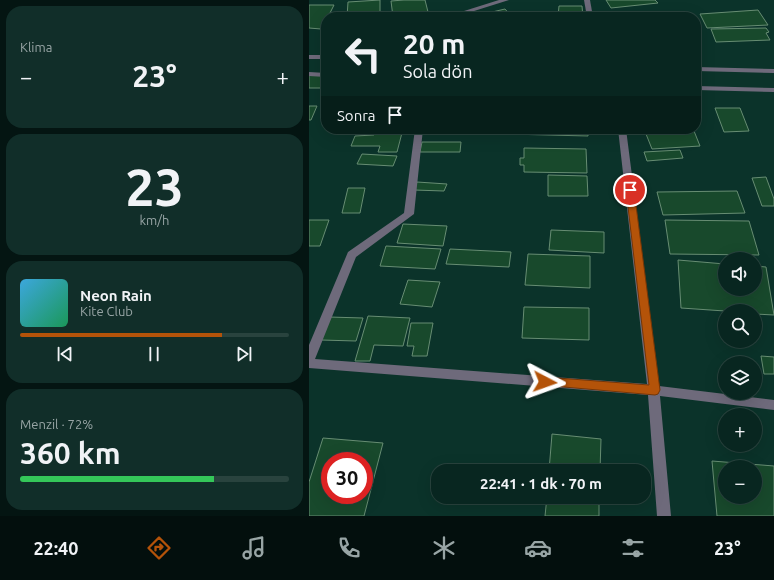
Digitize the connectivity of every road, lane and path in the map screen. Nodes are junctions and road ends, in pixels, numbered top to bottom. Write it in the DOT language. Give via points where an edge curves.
graph roads {
  1 [pos="506,0"];
  2 [pos="587,0"];
  3 [pos="465,12"];
  4 [pos="589,12"];
  5 [pos="309,57"];
  6 [pos="321,58"];
  7 [pos="701,69"];
  8 [pos="774,71"];
  9 [pos="309,74"];
  10 [pos="321,75"];
  11 [pos="701,88"];
  12 [pos="774,90"];
  13 [pos="418,134"];
  14 [pos="623,134"];
  15 [pos="309,359"];
  16 [pos="309,363"];
  17 [pos="655,390"];
  18 [pos="774,405"];
  19 [pos="664,516"];
  1 -- 3 [label="street"];
  2 -- 4 [label="street"];
  5 -- 6 [label="street"];
  7 -- 8 [label="street"];
  9 -- 10 [label="street"];
  11 -- 12 [label="street"];
  13 -- 15 [label="street" via="409,214 352,255"];
  14 -- 17 [label="street"];
  16 -- 17 [label="street"];
  17 -- 18 [label="street"];
  17 -- 19 [label="street"];
}
